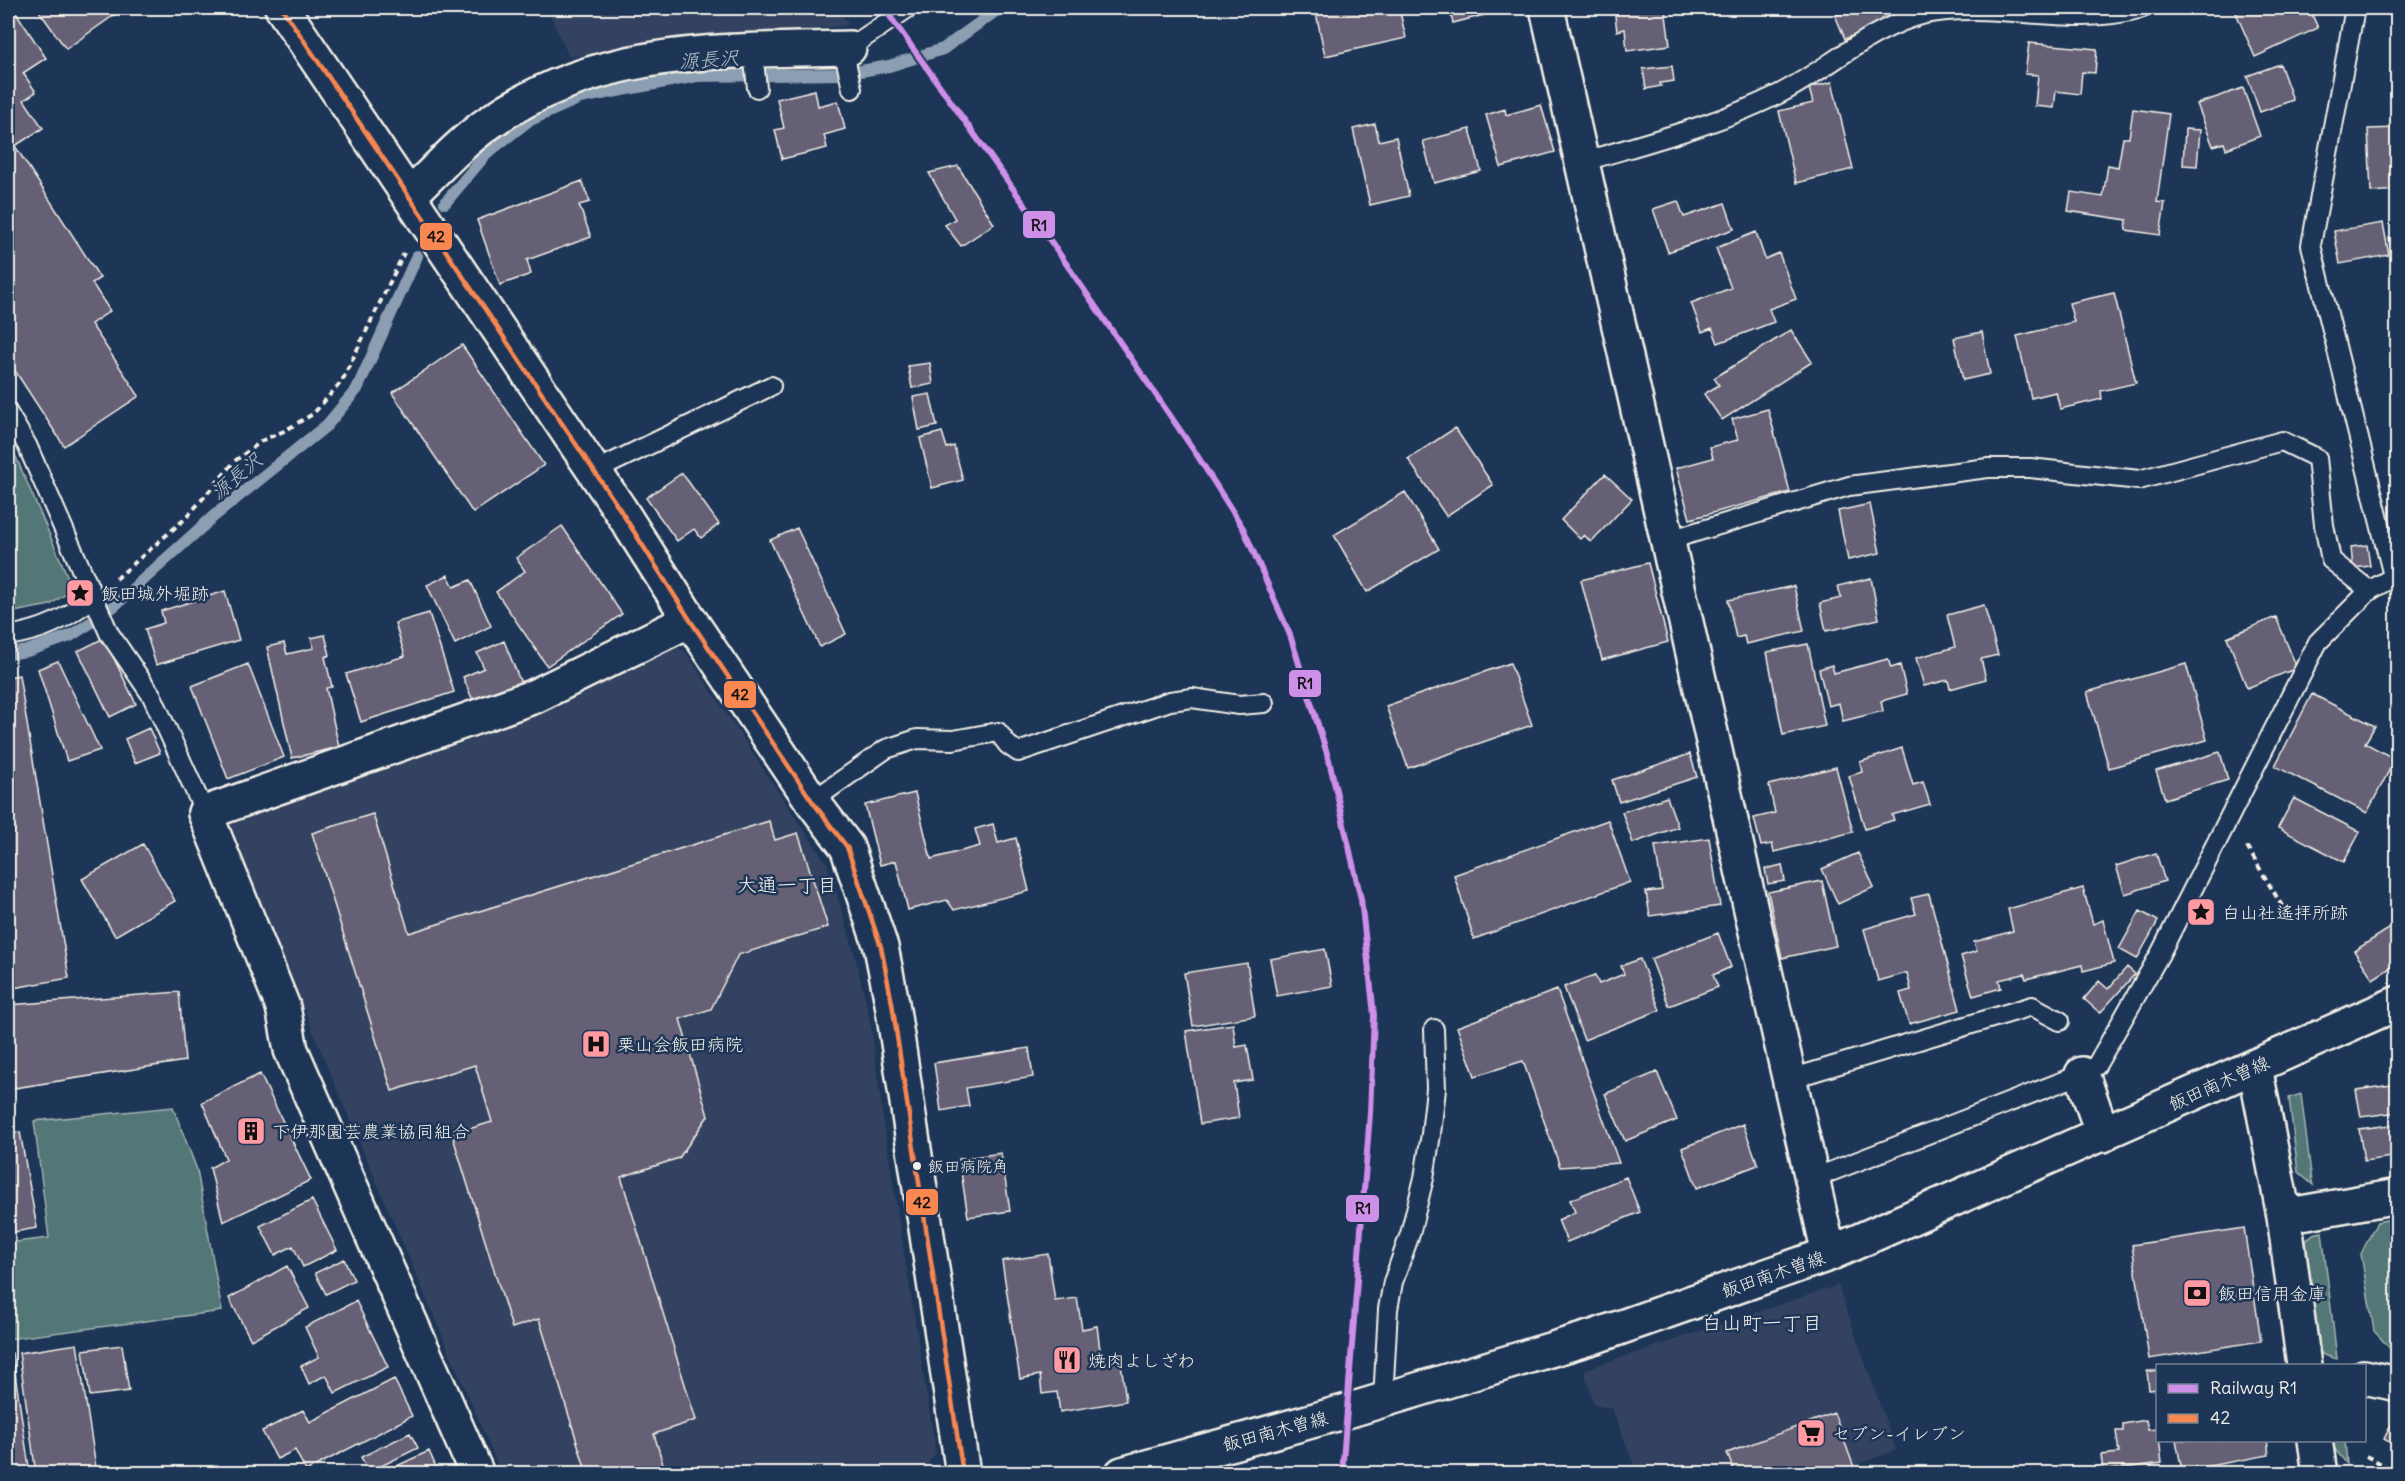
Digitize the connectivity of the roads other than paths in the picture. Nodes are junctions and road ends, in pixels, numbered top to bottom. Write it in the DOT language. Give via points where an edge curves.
graph roads {
  1 [pos="282,8"];
  2 [pos="908,8"];
  3 [pos="1547,8"];
  4 [pos="2142,8"];
  5 [pos="2355,8"];
  6 [pos="846,52"];
  7 [pos="755,55"];
  8 [pos="757,88"];
  9 [pos="852,89"];
  10 [pos="1581,162"];
  11 [pos="409,196"];
  12 [pos="771,386"];
  13 [pos="8,413"];
  14 [pos="595,471"];
  15 [pos="1666,541"];
  16 [pos="2395,575"];
  17 [pos="2370,591"];
  18 [pos="94,602"];
  19 [pos="690,620"];
  20 [pos="8,636"];
  21 [pos="1264,703"];
  22 [pos="812,801"];
  23 [pos="205,813"];
  24 [pos="2397,1004"];
  25 [pos="2060,1022"];
  26 [pos="1434,1029"];
  27 [pos="2254,1067"];
  28 [pos="2082,1074"];
  29 [pos="1790,1080"];
  30 [pos="2103,1135"];
  31 [pos="1812,1179"];
  32 [pos="2397,1196"];
  33 [pos="2284,1216"];
  34 [pos="1829,1254"];
  35 [pos="2304,1364"];
  36 [pos="2366,1377"];
  37 [pos="2397,1384"];
  38 [pos="1383,1400"];
  39 [pos="2315,1442"];
  40 [pos="477,1473"];
  41 [pos="963,1473"];
  42 [pos="1122,1473"];
  43 [pos="2320,1473"];
  1 -- 11 [label="street"];
  2 -- 6 [label="lane"];
  3 -- 10 [label="street"];
  4 -- 10 [label="lane" via="2082,16 2018,10 1926,13 1881,30 1817,73 1740,111"];
  5 -- 16 [label="lane" via="2311,245"];
  6 -- 7 [label="street"];
  6 -- 9 [label="lane"];
  7 -- 8 [label="lane"];
  7 -- 11 [label="street" via="646,60 591,72 556,85 488,123"];
  10 -- 15 [label="street"];
  11 -- 14 [label="street"];
  12 -- 14 [label="lane"];
  13 -- 18 [label="lane" via="27,445"];
  14 -- 19 [label="street"];
  15 -- 17 [label="lane" via="1849,486 1989,468 2030,468 2139,480 2282,441 2318,458 2331,560"];
  15 -- 29 [label="street"];
  16 -- 17 [label="lane"];
  17 -- 28 [label="lane" via="2318,642 2160,954 2096,1066"];
  18 -- 20 [label="lane" via="67,618"];
  18 -- 23 [label="lane" via="109,633 152,696"];
  19 -- 22 [label="street"];
  19 -- 23 [label="street" via="535,696"];
  21 -- 22 [label="lane" via="1239,705 1192,698 1170,701 1018,752 998,732 953,740 917,739 886,750"];
  22 -- 41 [label="street" via="847,847 881,947"];
  23 -- 40 [label="street" via="283,1007 291,1050"];
  24 -- 27 [label="street, 飯田南木曽線"];
  25 -- 29 [label="lane" via="2032,1006"];
  26 -- 38 [label="lane" via="1436,1089 1431,1134 1413,1223 1388,1309"];
  27 -- 30 [label="street, 飯田南木曽線"];
  27 -- 33 [label="street"];
  28 -- 30 [label="street"];
  28 -- 31 [label="lane"];
  29 -- 31 [label="street"];
  30 -- 34 [label="street, 飯田南木曽線"];
  31 -- 34 [label="street"];
  32 -- 33 [label="street"];
  33 -- 35 [label="street"];
  34 -- 38 [label="street, 飯田南木曽線" via="1596,1336"];
  36 -- 37 [label="street"];
  38 -- 42 [label="street, 飯田南木曽線"];
  39 -- 43 [label="street"];
}
